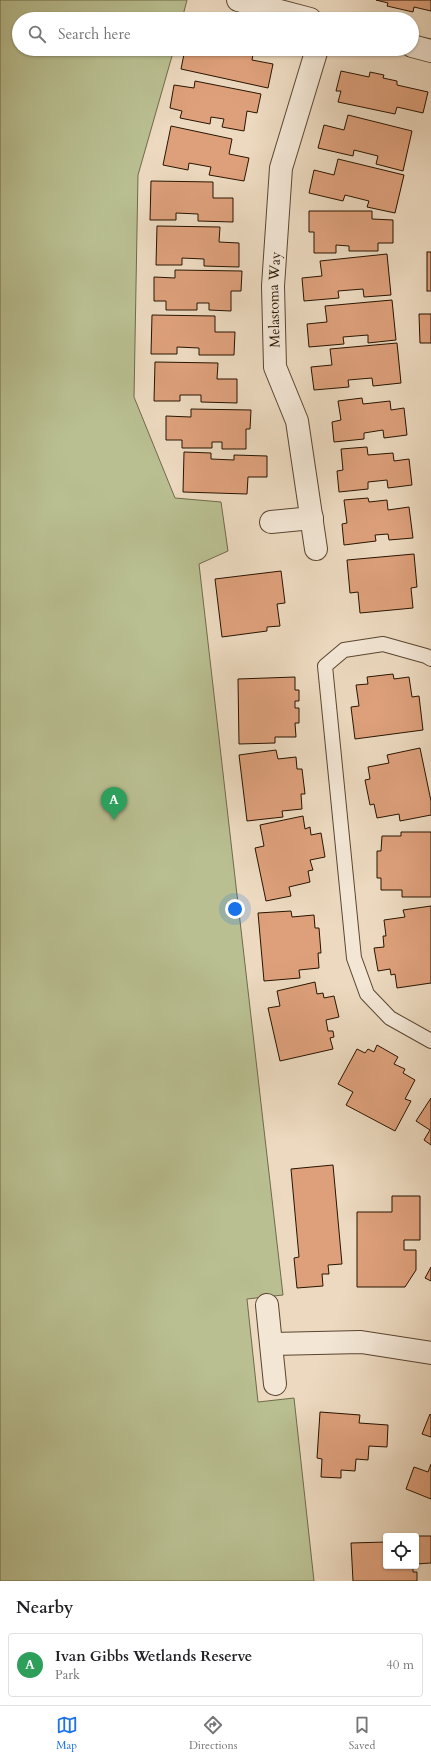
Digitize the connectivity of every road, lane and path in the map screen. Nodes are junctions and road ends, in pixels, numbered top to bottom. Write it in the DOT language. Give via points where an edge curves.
graph roads {
  1 [pos="238,0"];
  2 [pos="283,12"];
  3 [pos="419,48"];
  4 [pos="431,51"];
  5 [pos="315,56"];
  6 [pos="312,518"];
  7 [pos="271,522"];
  8 [pos="316,550"];
  9 [pos="431,659"];
  10 [pos="431,1041"];
  11 [pos="267,1306"];
  12 [pos="272,1344"];
  13 [pos="431,1353"];
  14 [pos="275,1384"];
  1 -- 2 [label="street"];
  3 -- 4 [label="street"];
  5 -- 6 [label="street, Melastoma Way" via="281,168 273,286 275,367 297,421"];
  6 -- 7 [label="street"];
  6 -- 8 [label="street, Melastoma Way"];
  9 -- 10 [label="lane" via="383,644 344,650 325,666 354,958 367,994 390,1018"];
  11 -- 12 [label="street"];
  12 -- 13 [label="street" via="361,1342"];
  12 -- 14 [label="street"];
}
